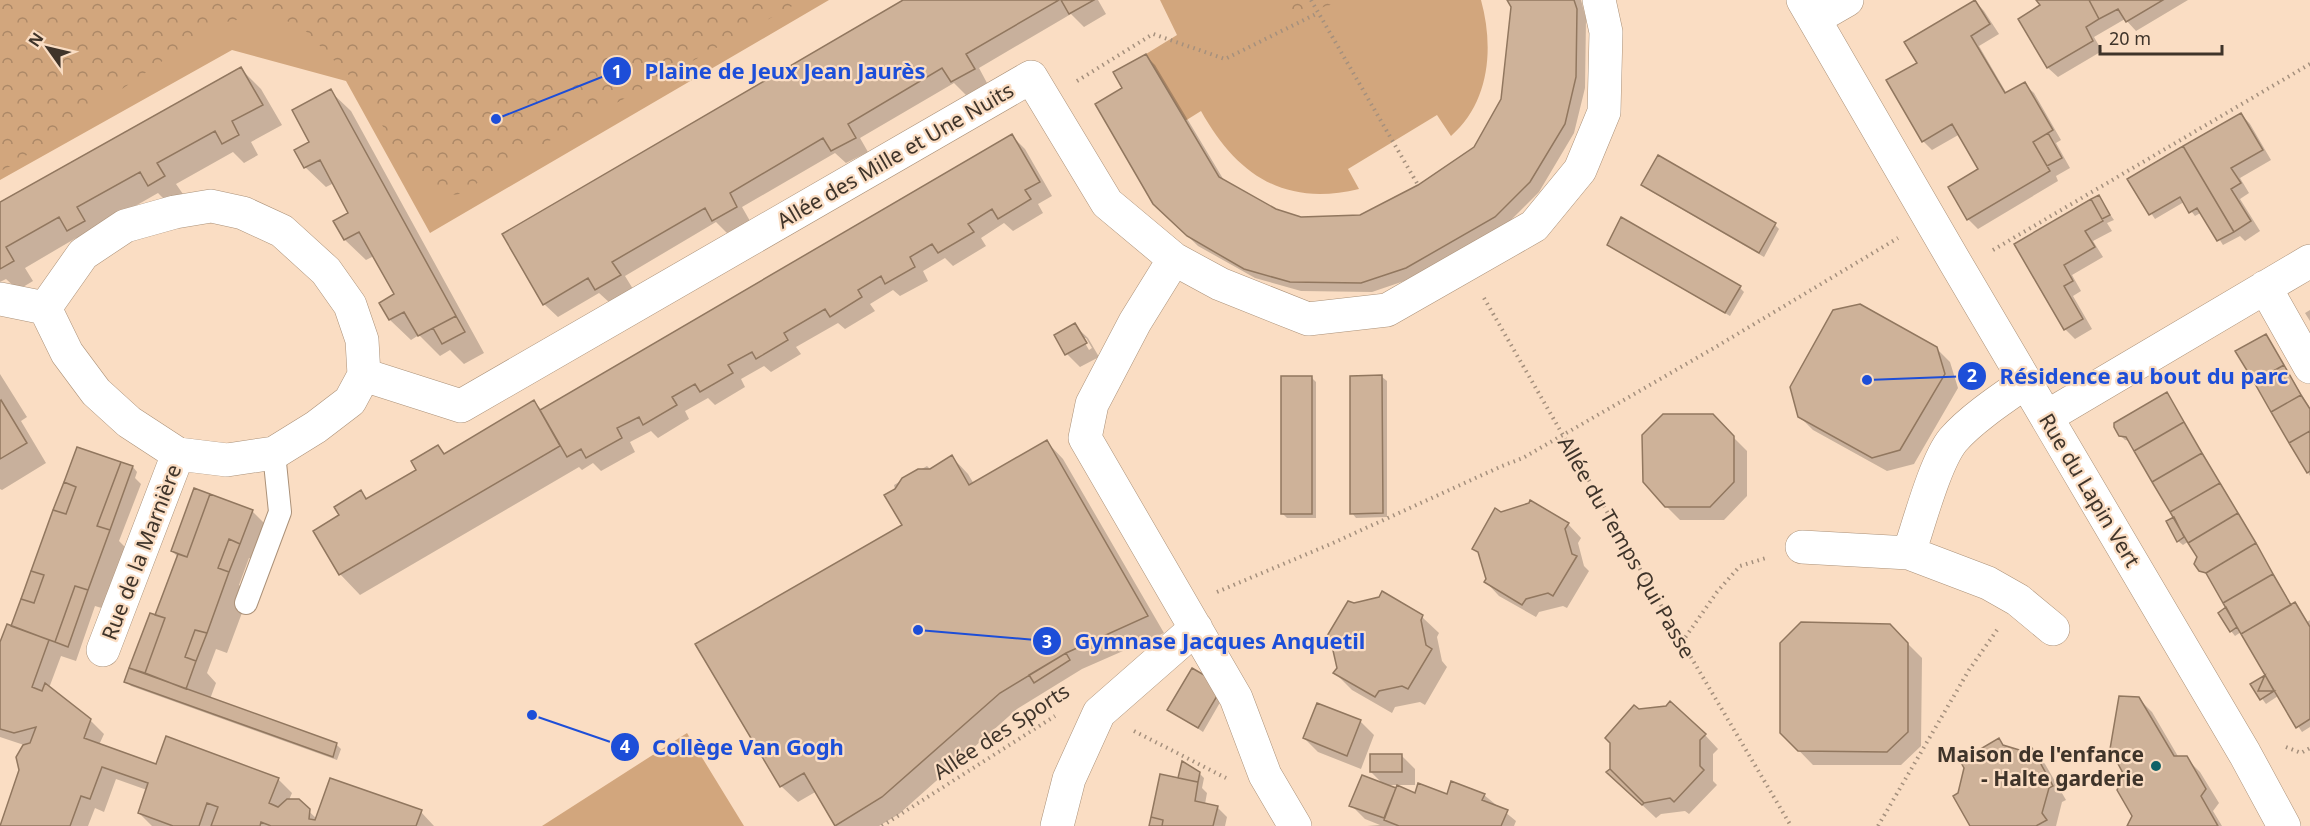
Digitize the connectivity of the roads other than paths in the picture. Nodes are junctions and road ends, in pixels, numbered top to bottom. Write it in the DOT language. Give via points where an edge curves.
graph roads {
  1 [pos="1599,0"];
  2 [pos="1847,0"];
  3 [pos="1808,10"];
  4 [pos="1174,259"];
  5 [pos="2310,261"];
  6 [pos="2265,287"];
  7 [pos="0,299"];
  8 [pos="45,308"];
  9 [pos="2310,367"];
  10 [pos="363,375"];
  11 [pos="2026,382"];
  12 [pos="2048,416"];
  13 [pos="274,453"];
  14 [pos="178,454"];
  15 [pos="1802,547"];
  16 [pos="1909,553"];
  17 [pos="246,603"];
  18 [pos="1189,617"];
  19 [pos="2053,629"];
  20 [pos="104,650"];
  21 [pos="1057,826"];
  22 [pos="1294,826"];
  23 [pos="2284,826"];
  1 -- 4 [label="street, Allée des Mille et Une Nuits" via="1606,32 1604,112 1580,170 1534,226 1387,310 1308,318 1220,284"];
  2 -- 3 [label="street"];
  3 -- 11 [label="street, Rue du Lapin Vert"];
  4 -- 10 [label="street, Allée des Mille et Une Nuits" via="1107,203 1031,77 461,405"];
  4 -- 18 [label="street" via="1092,404 1085,438"];
  5 -- 6 [label="street"];
  6 -- 9 [label="street"];
  6 -- 12 [label="street"];
  7 -- 8 [label="street"];
  8 -- 10 [label="street" via="83,254 125,226 211,206 243,213 282,231 326,271 350,305 362,340"];
  8 -- 14 [label="street" via="67,353 96,392 129,422"];
  10 -- 13 [label="street" via="350,401"];
  11 -- 12 [label="street, Rue du Lapin Vert"];
  11 -- 16 [label="street" via="1953,441 1937,471"];
  12 -- 23 [label="street, Rue du Lapin Vert"];
  13 -- 14 [label="street" via="227,460"];
  13 -- 17 [label="lane" via="280,512"];
  14 -- 20 [label="street, Rue de la Marnière"];
  15 -- 16 [label="street"];
  16 -- 19 [label="street" via="1988,583 2018,600"];
  18 -- 21 [label="street" via="1085,709"];
  18 -- 22 [label="street" via="1236,698 1265,776"];
}
